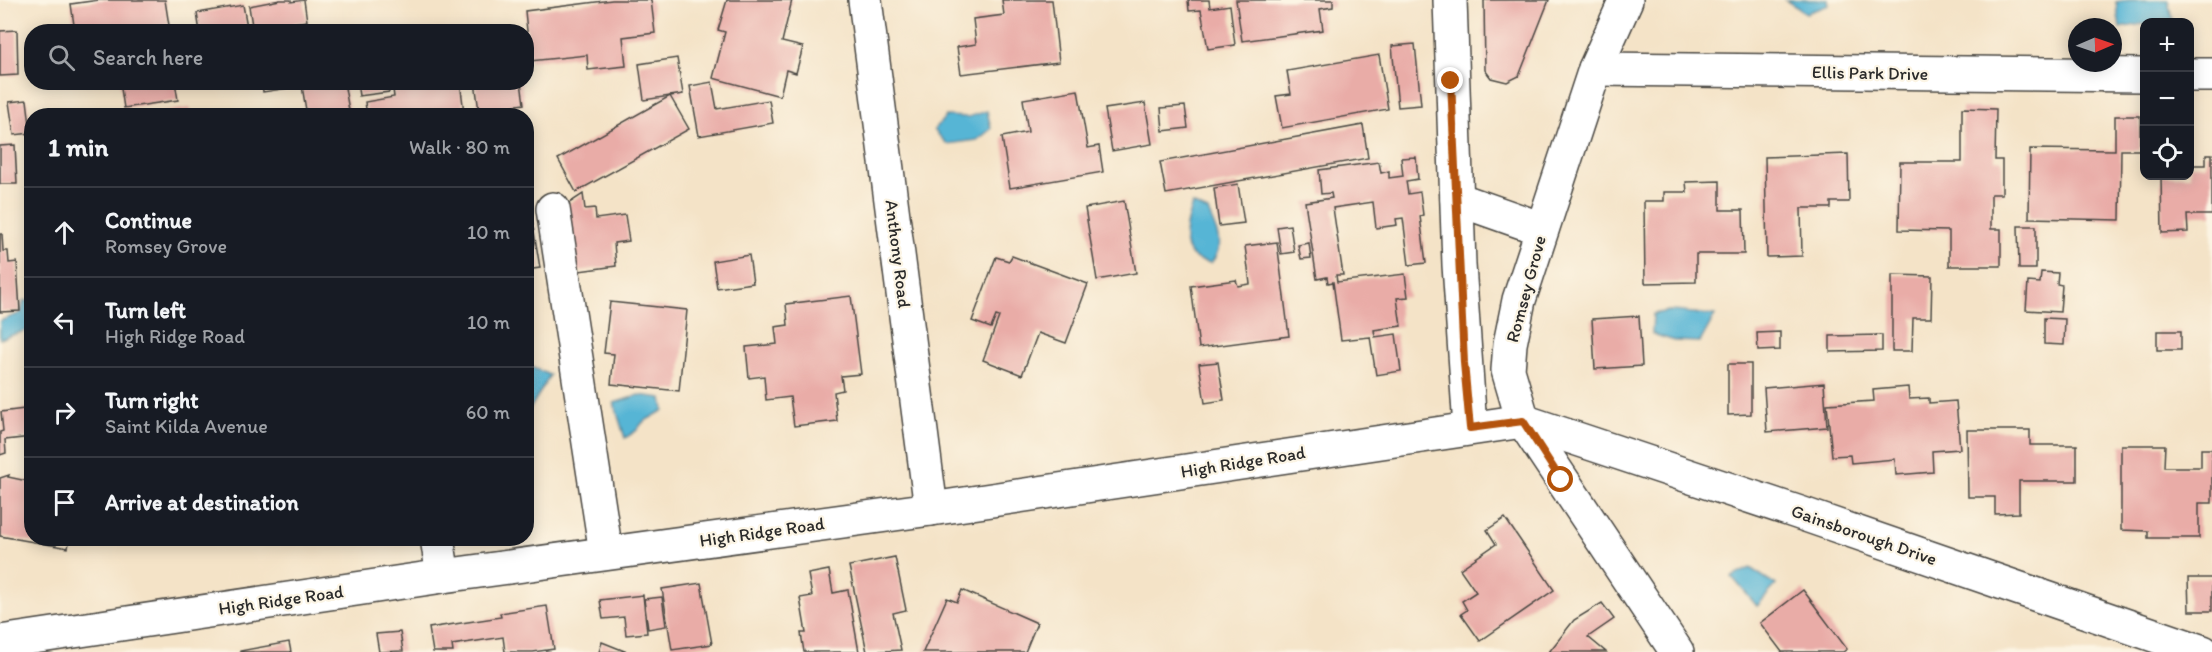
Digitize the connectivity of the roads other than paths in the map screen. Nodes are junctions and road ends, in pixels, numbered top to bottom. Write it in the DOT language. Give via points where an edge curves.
graph roads {
  1 [pos="866,0"];
  2 [pos="1450,0"];
  3 [pos="1626,0"];
  4 [pos="1595,69"];
  5 [pos="2140,75"];
  6 [pos="2194,75"];
  7 [pos="2212,75"];
  8 [pos="1456,199"];
  9 [pos="553,209"];
  10 [pos="1542,229"];
  11 [pos="1523,421"];
  12 [pos="1470,428"];
  13 [pos="931,509"];
  14 [pos="438,546"];
  15 [pos="606,553"];
  16 [pos="443,576"];
  17 [pos="0,642"];
  18 [pos="1677,652"];
  19 [pos="2203,652"];
  1 -- 13 [label="street, Anthony Road"];
  2 -- 8 [label="street"];
  3 -- 4 [label="street, Romsey Grove"];
  4 -- 5 [label="street, Ellis Park Drive"];
  4 -- 10 [label="street, Romsey Grove"];
  6 -- 7 [label="street"];
  8 -- 10 [label="street"];
  8 -- 12 [label="street"];
  9 -- 15 [label="street"];
  10 -- 11 [label="street, Romsey Grove" via="1519,300 1510,345 1508,370"];
  11 -- 12 [label="street, High Ridge Road"];
  11 -- 18 [label="street, Romsey Grove"];
  11 -- 19 [label="street, Gainsborough Drive"];
  12 -- 13 [label="street, High Ridge Road"];
  13 -- 15 [label="street, High Ridge Road"];
  14 -- 16 [label="street"];
  15 -- 16 [label="street, High Ridge Road"];
  16 -- 17 [label="street, High Ridge Road"];
}
